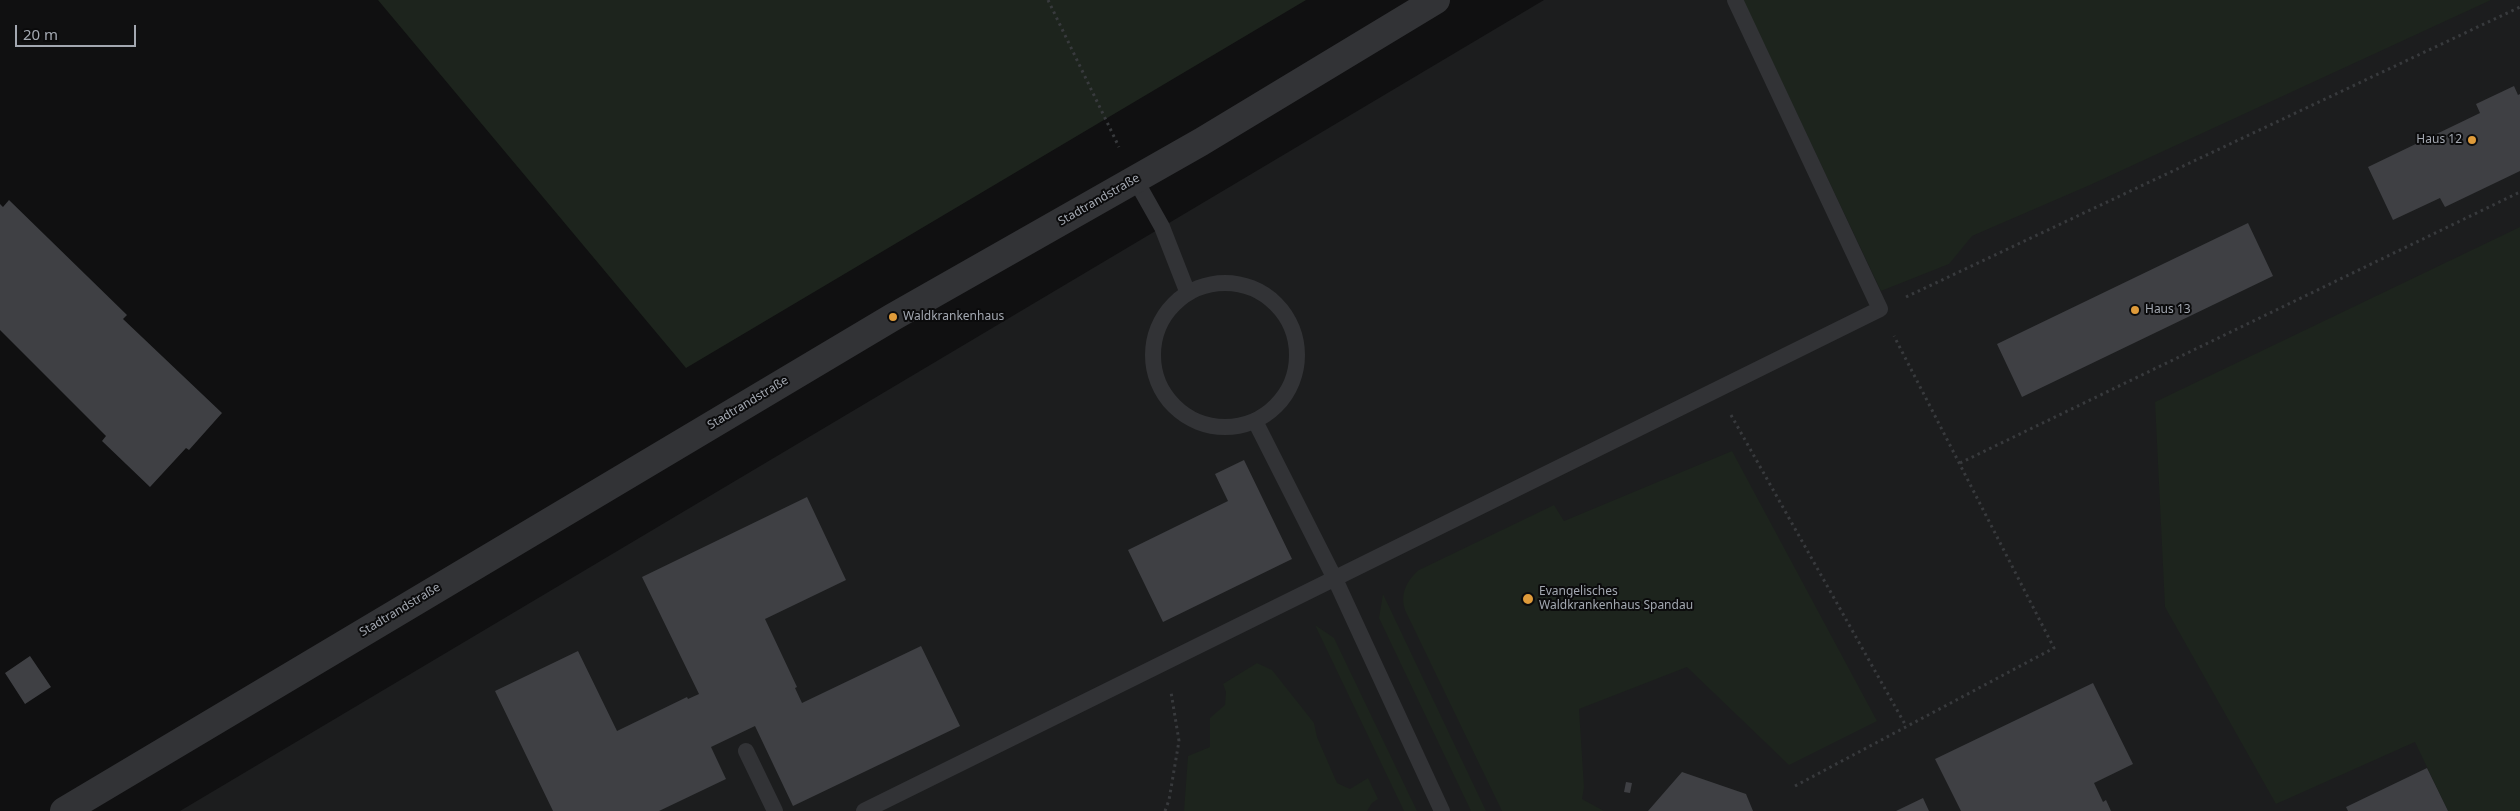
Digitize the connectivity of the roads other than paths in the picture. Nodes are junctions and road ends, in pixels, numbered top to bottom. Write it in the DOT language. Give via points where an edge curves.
graph roads {
  1 [pos="1436,0"];
  2 [pos="1735,0"];
  3 [pos="1135,179"];
  4 [pos="1187,291"];
  5 [pos="1255,421"];
  6 [pos="1335,579"];
  7 [pos="746,751"];
  8 [pos="64,811"];
  9 [pos="775,811"];
  10 [pos="864,811"];
  11 [pos="1442,811"];
  1 -- 3 [label="street, Stadtrandstraße"];
  2 -- 6 [label="lane" via="1880,309"];
  3 -- 4 [label="lane" via="1162,227"];
  3 -- 8 [label="street, Stadtrandstraße" via="893,317"];
  4 -- 5 [label="lane" via="1164,314 1154,335 1152,359 1156,382 1169,402 1187,417 1209,426 1232,427"];
  4 -- 5 [label="lane" via="1225,282 1250,286 1271,298 1287,317 1296,340 1297,364 1290,388 1275,408"];
  5 -- 6 [label="lane"];
  6 -- 10 [label="lane"];
  6 -- 11 [label="lane"];
  7 -- 9 [label="lane"];
}
